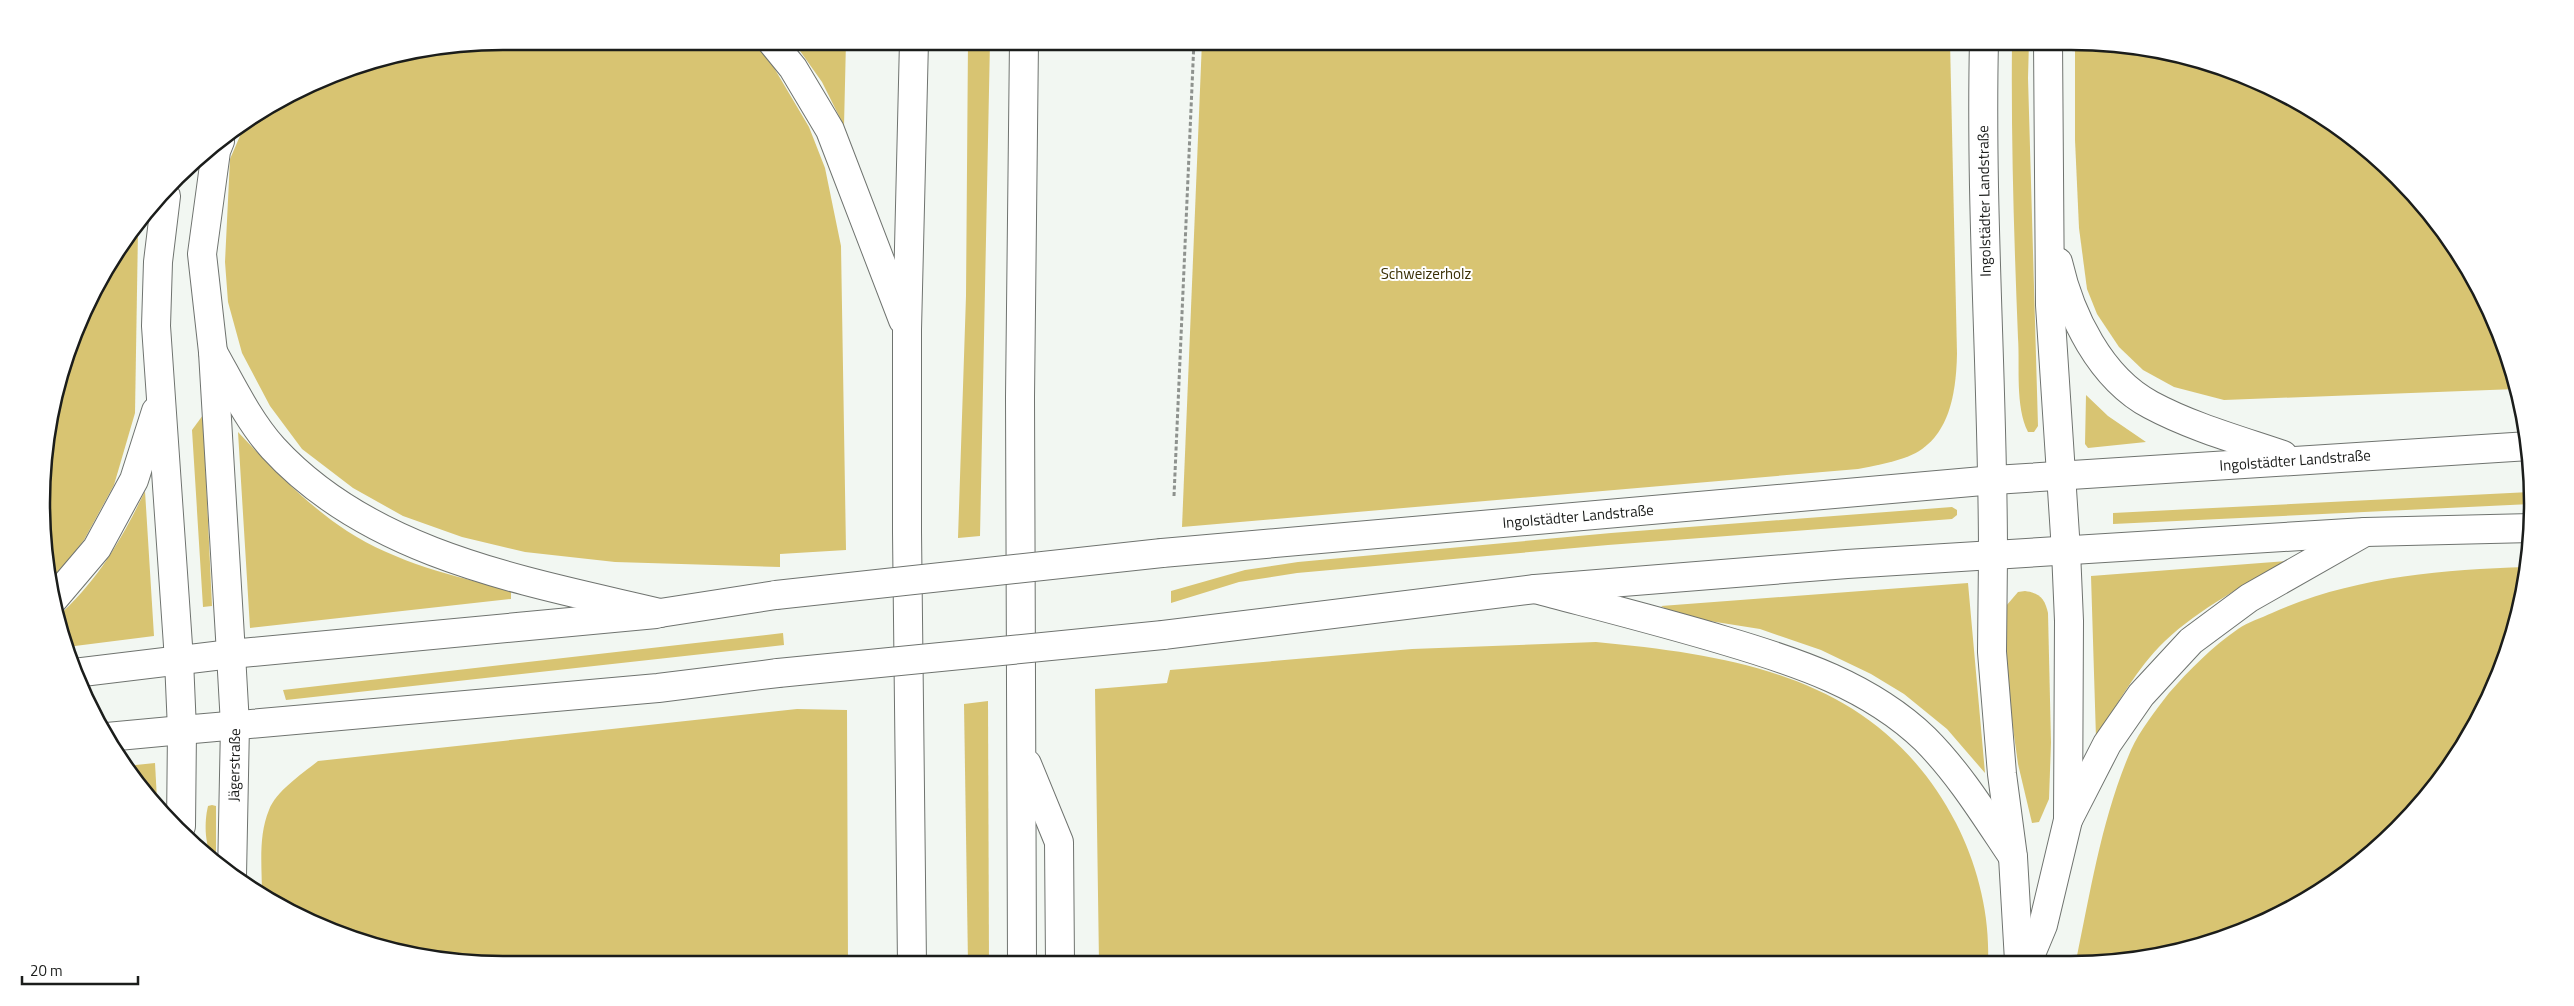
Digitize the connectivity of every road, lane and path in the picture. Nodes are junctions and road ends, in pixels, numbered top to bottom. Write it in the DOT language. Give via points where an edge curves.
graph roads {
  1 [pos="779,50"];
  2 [pos="914,50"];
  3 [pos="1024,50"];
  4 [pos="1194,50"];
  5 [pos="1984,50"];
  6 [pos="2048,50"];
  7 [pos="216,153"];
  8 [pos="165,201"];
  9 [pos="2050,229"];
  10 [pos="907,330"];
  11 [pos="213,352"];
  12 [pos="160,398"];
  13 [pos="2520,446"];
  14 [pos="2294,459"];
  15 [pos="2061,476"];
  16 [pos="1994,480"];
  17 [pos="1174,496"];
  18 [pos="2523,528"];
  19 [pos="2365,532"];
  20 [pos="2066,551"];
  21 [pos="1993,556"];
  22 [pos="1535,589"];
  23 [pos="59,592"];
  24 [pos="660,613"];
  25 [pos="231,654"];
  26 [pos="179,660"];
  27 [pos="82,672"];
  28 [pos="235,726"];
  29 [pos="182,730"];
  30 [pos="115,736"];
  31 [pos="1022,752"];
  32 [pos="2068,820"];
  33 [pos="181,821"];
  34 [pos="2014,857"];
  35 [pos="232,866"];
  36 [pos="912,956"];
  37 [pos="1022,956"];
  38 [pos="1060,956"];
  39 [pos="2019,956"];
  40 [pos="2030,956"];
  1 -- 10 [label="main road" via="794,68 830,130"];
  2 -- 10 [label="main road"];
  3 -- 31 [label="main road" via="1020,397"];
  4 -- 17 [label="path"];
  5 -- 16 [label="main road, Ingolstädter Landstraße" via="1982,133"];
  6 -- 9 [label="main road"];
  7 -- 11 [label="main road, Jägerstraße" via="202,254"];
  8 -- 12 [label="main road" via="158,262 156,326"];
  9 -- 14 [label="main road" via="2062,282 2076,317 2096,352 2118,380 2149,404 2186,421"];
  9 -- 15 [label="main road" via="2050,305"];
  10 -- 36 [label="main road"];
  11 -- 24 [label="main road" via="239,400 273,448 321,492 386,532 456,559 533,582"];
  11 -- 25 [label="main road, Jägerstraße"];
  12 -- 23 [label="main road" via="134,480 97,548"];
  12 -- 26 [label="main road"];
  13 -- 14 [label="main road, Ingolstädter Landstraße"];
  14 -- 15 [label="main road, Ingolstädter Landstraße"];
  15 -- 16 [label="main road, Ingolstädter Landstraße"];
  15 -- 20 [label="main road"];
  16 -- 21 [label="main road, Ingolstädter Landstraße"];
  16 -- 24 [label="main road, Ingolstädter Landstraße, bridge" via="1162,553 776,595"];
  18 -- 19 [label="main road"];
  19 -- 20 [label="main road"];
  19 -- 32 [label="main road" via="2250,598 2190,641 2141,695 2113,736"];
  20 -- 21 [label="main road"];
  20 -- 32 [label="main road"];
  21 -- 22 [label="main road" via="1847,564"];
  21 -- 34 [label="main road, Ingolstädter Landstraße" via="1992,652 2002,774"];
  22 -- 28 [label="main road, bridge" via="1163,635 658,688"];
  22 -- 34 [label="main road" via="1750,648 1807,666 1848,685 1895,714 1925,739 1963,783"];
  24 -- 25 [label="main road, Ingolstädter Landstraße"];
  25 -- 26 [label="main road, Ingolstädter Landstraße"];
  25 -- 28 [label="main road, Jägerstraße"];
  26 -- 27 [label="main road, Ingolstädter Landstraße"];
  26 -- 29 [label="main road"];
  28 -- 29 [label="main road"];
  28 -- 35 [label="main road, Jägerstraße"];
  29 -- 30 [label="main road"];
  29 -- 33 [label="main road"];
  31 -- 37 [label="main road"];
  31 -- 38 [label="main road" via="1059,842"];
  32 -- 40 [label="main road" via="2043,925"];
  34 -- 39 [label="main road, Ingolstädter Landstraße"];
}
